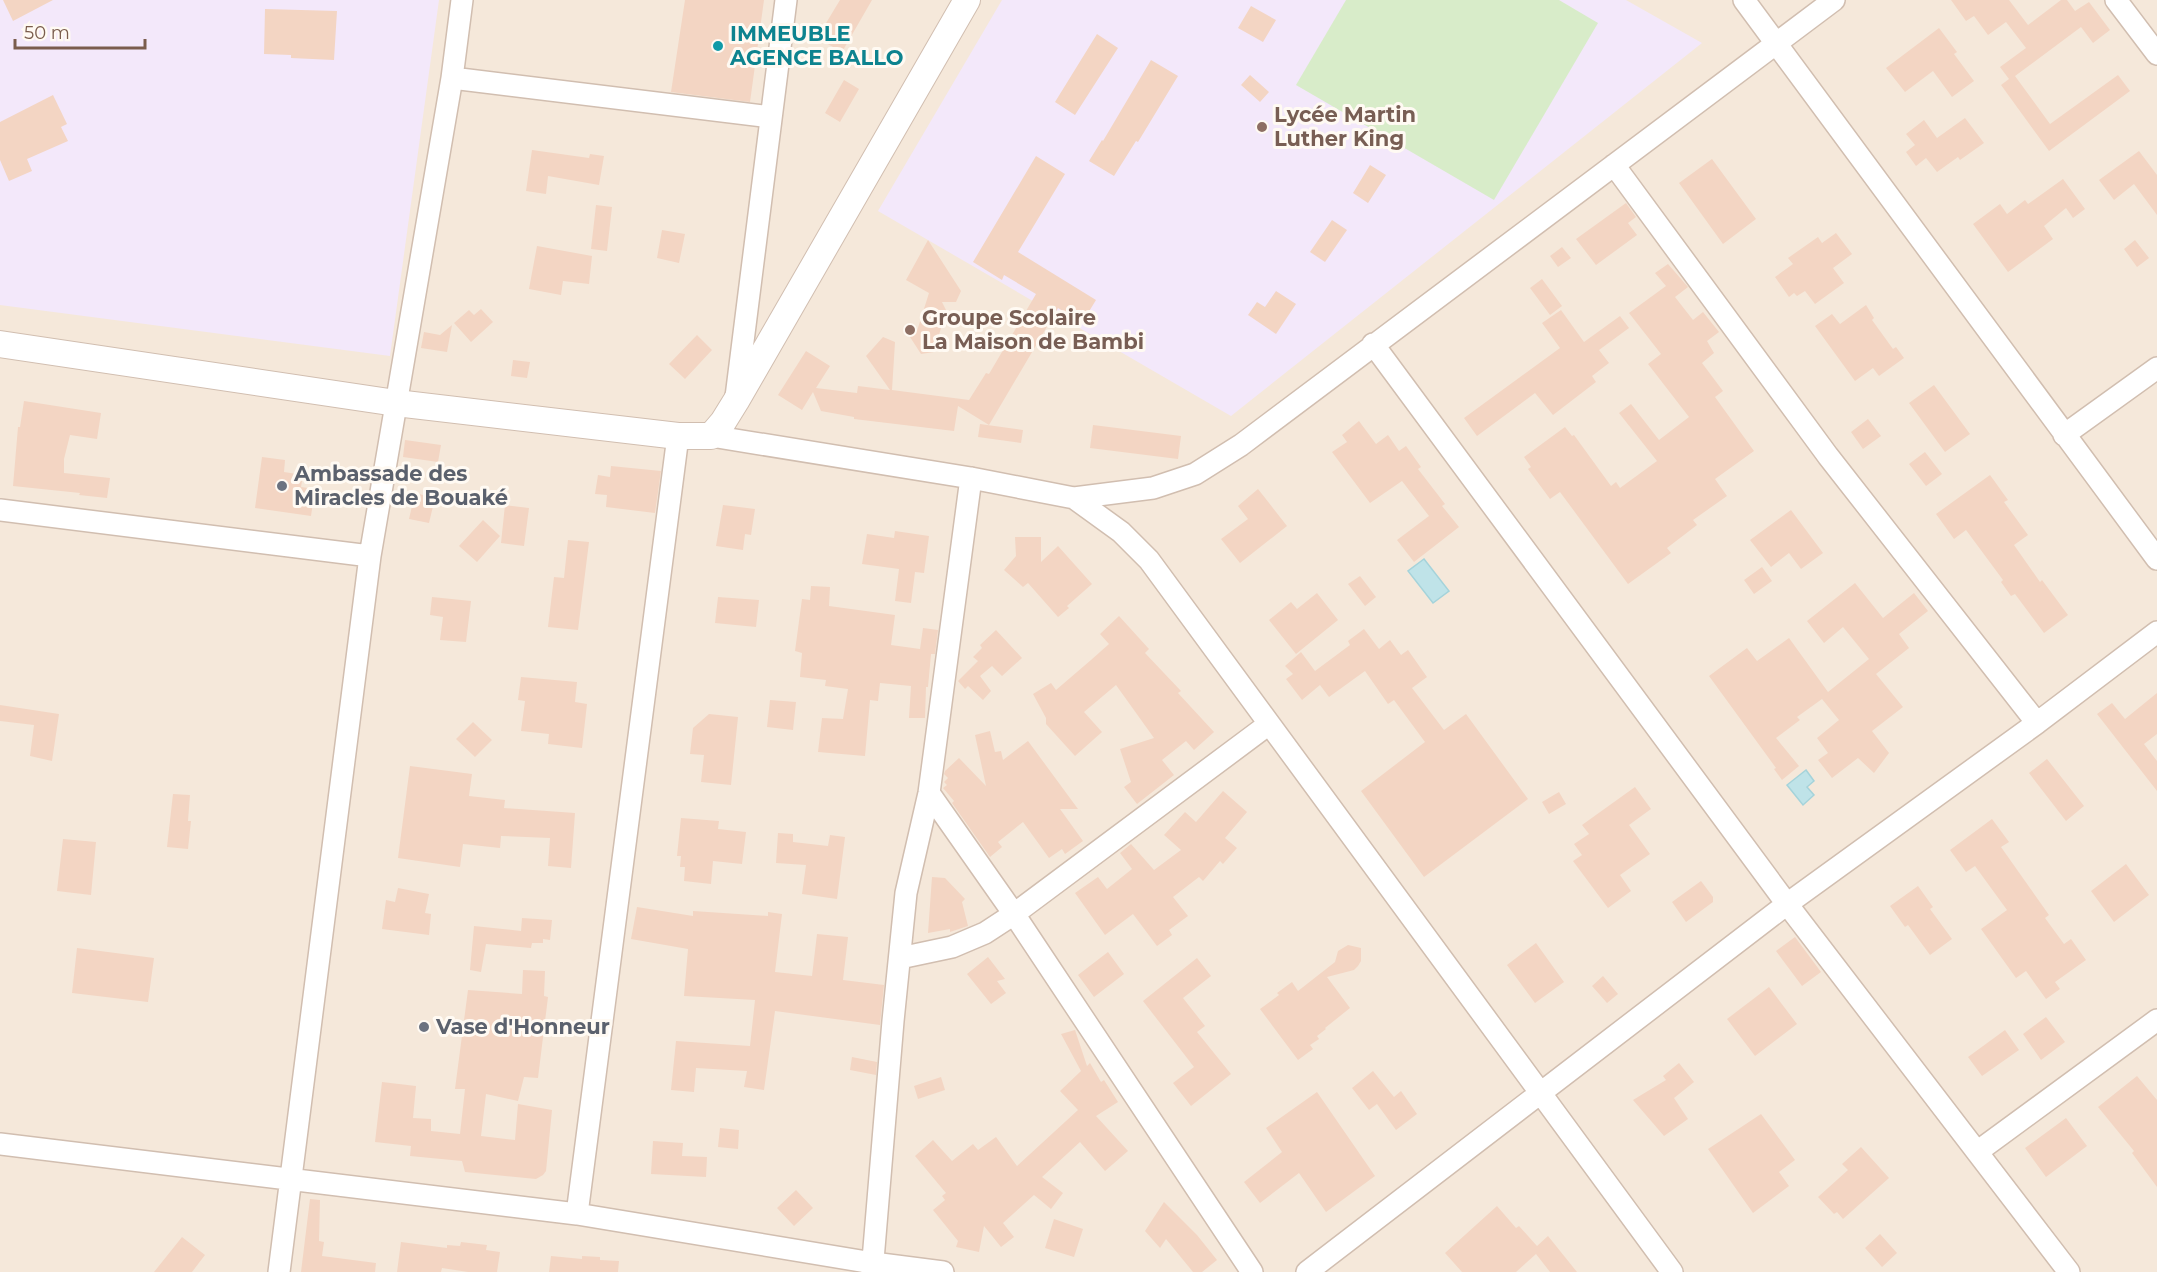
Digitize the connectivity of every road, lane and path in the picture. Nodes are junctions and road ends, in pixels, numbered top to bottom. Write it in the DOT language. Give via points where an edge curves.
graph roads {
  1 [pos="462,0"];
  2 [pos="786,0"];
  3 [pos="968,0"];
  4 [pos="1744,0"];
  5 [pos="1834,0"];
  6 [pos="2116,0"];
  7 [pos="1777,43"];
  8 [pos="2157,54"];
  9 [pos="452,78"];
  10 [pos="771,117"];
  11 [pos="1614,165"];
  12 [pos="0,344"];
  13 [pos="1373,344"];
  14 [pos="2157,368"];
  15 [pos="736,401"];
  16 [pos="396,403"];
  17 [pos="2064,435"];
  18 [pos="678,436"];
  19 [pos="711,436"];
  20 [pos="970,478"];
  21 [pos="1074,498"];
  22 [pos="0,510"];
  23 [pos="370,556"];
  24 [pos="2157,559"];
  25 [pos="2157,632"];
  26 [pos="2037,723"];
  27 [pos="1269,724"];
  28 [pos="929,793"];
  29 [pos="1787,904"];
  30 [pos="1014,914"];
  31 [pos="900,958"];
  32 [pos="2157,1020"];
  33 [pos="1540,1094"];
  34 [pos="0,1144"];
  35 [pos="1977,1152"];
  36 [pos="289,1179"];
  37 [pos="577,1214"];
  38 [pos="872,1267"];
  39 [pos="279,1272"];
  40 [pos="943,1272"];
  41 [pos="1252,1272"];
  42 [pos="1307,1272"];
  43 [pos="1672,1272"];
  44 [pos="2069,1272"];
  1 -- 9 [label="street"];
  2 -- 10 [label="street"];
  3 -- 15 [label="street"];
  4 -- 7 [label="street"];
  5 -- 7 [label="street"];
  6 -- 8 [label="street"];
  7 -- 11 [label="street"];
  7 -- 17 [label="street"];
  9 -- 10 [label="street"];
  9 -- 16 [label="street"];
  10 -- 15 [label="street"];
  11 -- 13 [label="street"];
  11 -- 26 [label="street" via="1828,456"];
  12 -- 16 [label="street"];
  13 -- 21 [label="street" via="1241,445 1195,474 1153,488"];
  13 -- 29 [label="street"];
  14 -- 17 [label="street"];
  15 -- 19 [label="street"];
  16 -- 18 [label="street"];
  16 -- 23 [label="street"];
  17 -- 24 [label="street"];
  18 -- 19 [label="street"];
  18 -- 37 [label="street"];
  19 -- 20 [label="street"];
  20 -- 21 [label="street"];
  20 -- 28 [label="street"];
  21 -- 27 [label="street" via="1121,532 1149,560"];
  22 -- 23 [label="street"];
  23 -- 36 [label="street"];
  25 -- 26 [label="street"];
  26 -- 29 [label="street"];
  27 -- 30 [label="street"];
  27 -- 33 [label="street"];
  28 -- 30 [label="street"];
  28 -- 31 [label="street" via="906,893"];
  29 -- 33 [label="street"];
  29 -- 35 [label="street"];
  30 -- 31 [label="street" via="985,933 952,947"];
  30 -- 41 [label="street"];
  31 -- 38 [label="street"];
  32 -- 35 [label="street"];
  33 -- 42 [label="street"];
  33 -- 43 [label="street"];
  34 -- 36 [label="street"];
  35 -- 44 [label="street"];
  36 -- 37 [label="street"];
  36 -- 39 [label="street"];
  37 -- 38 [label="street"];
  38 -- 40 [label="street"];
}
